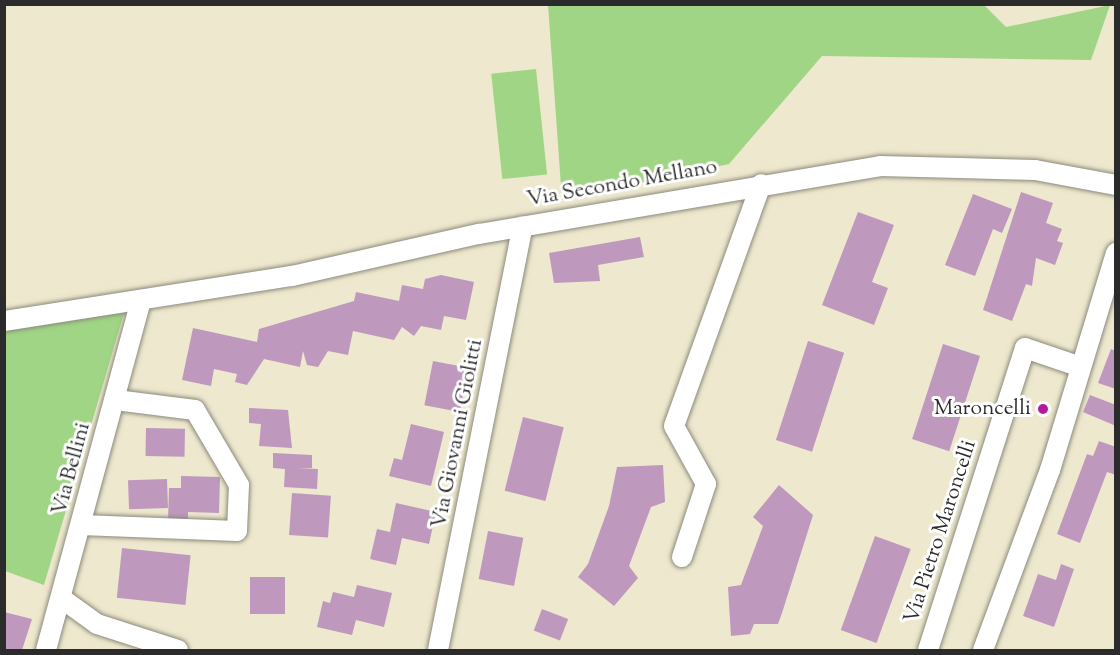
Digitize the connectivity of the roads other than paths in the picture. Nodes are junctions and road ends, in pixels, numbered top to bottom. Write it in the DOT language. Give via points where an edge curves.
graph roads {
  1 [pos="761,184"];
  2 [pos="1116,185"];
  3 [pos="523,226"];
  4 [pos="1116,253"];
  5 [pos="141,300"];
  6 [pos="4,321"];
  7 [pos="1081,367"];
  8 [pos="116,400"];
  9 [pos="81,525"];
  10 [pos="682,556"];
  11 [pos="61,598"];
  12 [pos="46,651"];
  13 [pos="178,651"];
  14 [pos="438,651"];
  15 [pos="928,651"];
  16 [pos="983,651"];
  1 -- 2 [label="street, Via Secondo Mellano" via="880,166 970,166"];
  1 -- 3 [label="street, Via Secondo Mellano"];
  1 -- 10 [label="street" via="674,426 706,484"];
  3 -- 5 [label="street, Via Secondo Mellano" via="292,276"];
  3 -- 14 [label="street, Via Giovanni Giolitti"];
  4 -- 7 [label="street"];
  5 -- 6 [label="street, Via Secondo Mellano"];
  5 -- 8 [label="street, Via Bellini"];
  7 -- 15 [label="street, Via Pietro Maroncelli" via="1025,348"];
  7 -- 16 [label="street" via="1050,470"];
  8 -- 9 [label="street, Via Bellini"];
  8 -- 9 [label="street" via="195,410 239,484 237,531"];
  9 -- 11 [label="street, Via Bellini"];
  11 -- 12 [label="street, Via Bellini"];
  11 -- 13 [label="street" via="97,624"];
}
